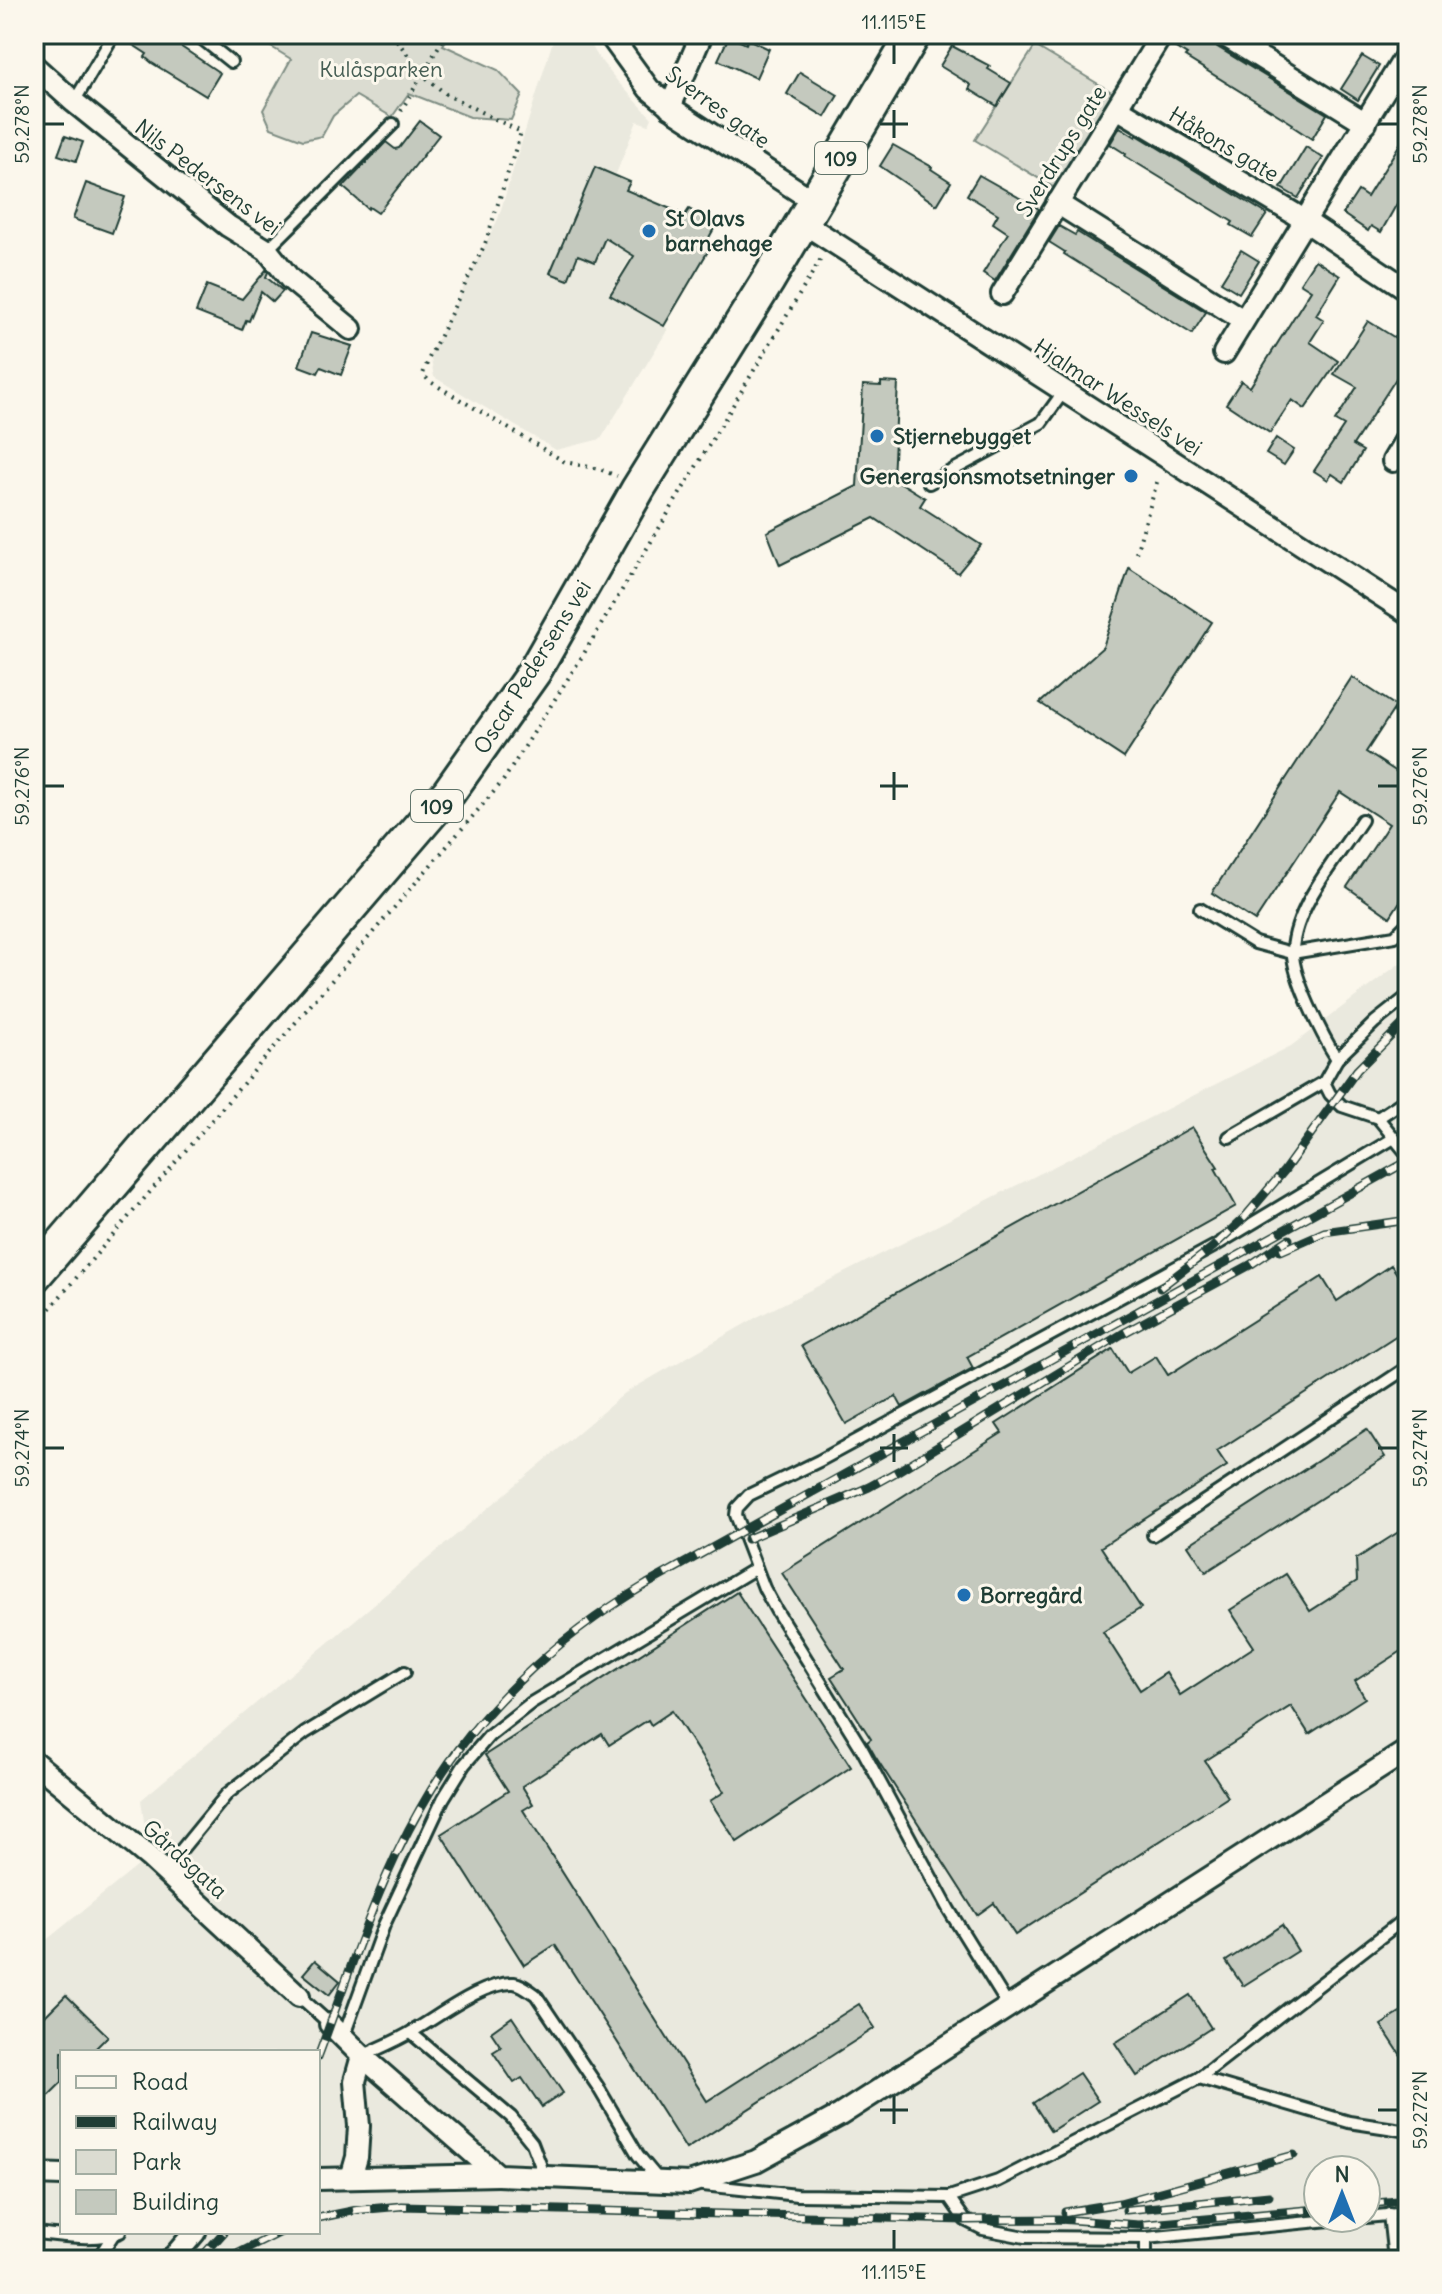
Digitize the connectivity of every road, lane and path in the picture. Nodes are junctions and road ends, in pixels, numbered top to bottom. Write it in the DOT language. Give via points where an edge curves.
graph roads {
  1 [pos="114,34"];
  2 [pos="196,34"];
  3 [pos="392,34"];
  4 [pos="446,34"];
  5 [pos="609,34"];
  6 [pos="702,34"];
  7 [pos="914,34"];
  8 [pos="1162,34"];
  9 [pos="1222,34"];
  10 [pos="1408,52"];
  11 [pos="231,62"];
  12 [pos="34,66"];
  13 [pos="423,75"];
  14 [pos="74,102"];
  15 [pos="670,107"];
  16 [pos="1117,108"];
  17 [pos="1366,123"];
  18 [pos="393,124"];
  19 [pos="1057,203"];
  20 [pos="808,212"];
  21 [pos="1306,221"];
  22 [pos="267,250"];
  23 [pos="1408,290"];
  24 [pos="1002,294"];
  25 [pos="1243,320"];
  26 [pos="351,329"];
  27 [pos="1224,353"];
  28 [pos="1064,391"];
  29 [pos="1408,436"];
  30 [pos="1393,461"];
  31 [pos="1158,479"];
  32 [pos="929,483"];
  33 [pos="638,489"];
  34 [pos="1136,553"];
  35 [pos="1408,613"];
  36 [pos="1362,820"];
  37 [pos="1200,909"];
  38 [pos="1408,923"];
  39 [pos="1292,953"];
  40 [pos="1408,996"];
  41 [pos="1337,1059"];
  42 [pos="1324,1082"];
  43 [pos="1408,1098"];
  44 [pos="1378,1118"];
  45 [pos="1229,1137"];
  46 [pos="1394,1138"];
  47 [pos="1408,1155"];
  48 [pos="34,1276"];
  49 [pos="1408,1367"];
  50 [pos="1153,1535"];
  51 [pos="756,1568"];
  52 [pos="405,1672"];
  53 [pos="1408,1750"];
  54 [pos="34,1762"];
  55 [pos="164,1871"];
  56 [pos="1408,1916"];
  57 [pos="299,1996"];
  58 [pos="1009,2007"];
  59 [pos="337,2031"];
  60 [pos="411,2033"];
  61 [pos="362,2056"];
  62 [pos="1199,2078"];
  63 [pos="1408,2131"];
  64 [pos="34,2174"];
  65 [pos="60,2175"];
  66 [pos="498,2175"];
  67 [pos="545,2177"];
  68 [pos="351,2178"];
  69 [pos="320,2179"];
  70 [pos="663,2183"];
  71 [pos="689,2183"];
  72 [pos="949,2197"];
  73 [pos="1408,2213"];
  74 [pos="1389,2214"];
  75 [pos="1382,2215"];
  76 [pos="1302,2223"];
  77 [pos="34,2233"];
  78 [pos="116,2234"];
  79 [pos="193,2234"];
  80 [pos="1146,2238"];
  81 [pos="97,2260"];
  82 [pos="171,2260"];
  83 [pos="1146,2260"];
  84 [pos="1394,2260"];
  1 -- 14 [label="lane"];
  2 -- 11 [label="lane"];
  3 -- 13 [label="path"];
  4 -- 13 [label="path"];
  5 -- 15 [label="street, Sverres gate" via="649,89"];
  6 -- 15 [label="street"];
  7 -- 20 [label="main road, Oscar Pedersens vei / 109"];
  8 -- 16 [label="street, Sverdrups gate"];
  9 -- 17 [label="street"];
  10 -- 17 [label="street"];
  12 -- 14 [label="street, Nils Pedersens vei"];
  13 -- 18 [label="path"];
  13 -- 33 [label="path" via="447,95 521,132 485,244 423,374 565,462 614,474"];
  14 -- 22 [label="street, Nils Pedersens vei" via="228,226"];
  15 -- 20 [label="street, Sverres gate"];
  16 -- 19 [label="street, Sverdrups gate"];
  16 -- 21 [label="street, Håkons gate"];
  17 -- 21 [label="street"];
  18 -- 22 [label="lane"];
  19 -- 24 [label="street, Sverdrups gate"];
  19 -- 25 [label="street"];
  20 -- 28 [label="street, Hjalmar Wessels vei"];
  20 -- 33 [label="main road, Oscar Pedersens vei / 109"];
  21 -- 23 [label="street, Håkons gate"];
  21 -- 25 [label="street"];
  22 -- 26 [label="street, Nils Pedersens vei" via="290,279"];
  25 -- 27 [label="street"];
  28 -- 32 [label="lane" via="1041,423"];
  28 -- 35 [label="street, Hjalmar Wessels vei"];
  29 -- 30 [label="street"];
  31 -- 34 [label="path"];
  33 -- 48 [label="main road, Oscar Pedersens vei / 109" via="534,672 449,792"];
  36 -- 39 [label="lane" via="1303,910"];
  37 -- 39 [label="lane" via="1255,943"];
  38 -- 39 [label="lane" via="1395,936"];
  39 -- 41 [label="lane"];
  40 -- 41 [label="lane"];
  41 -- 42 [label="lane"];
  42 -- 44 [label="lane" via="1342,1106"];
  42 -- 45 [label="lane"];
  43 -- 44 [label="lane"];
  44 -- 46 [label="lane"];
  46 -- 47 [label="lane"];
  46 -- 51 [label="lane" via="1213,1247 749,1495 739,1503 736,1515"];
  49 -- 50 [label="lane"];
  51 -- 58 [label="lane"];
  51 -- 59 [label="lane" via="531,1703 489,1736 443,1799"];
  52 -- 55 [label="lane" via="305,1733 227,1794"];
  53 -- 58 [label="street"];
  54 -- 55 [label="street, Gårdsgata"];
  55 -- 57 [label="street, Gårdsgata"];
  56 -- 62 [label="lane"];
  57 -- 59 [label="lane"];
  58 -- 71 [label="street" via="840,2115 756,2161"];
  59 -- 61 [label="street"];
  60 -- 61 [label="lane"];
  60 -- 67 [label="lane" via="511,2117 532,2143"];
  60 -- 70 [label="lane" via="464,1999 501,1985 523,1985 536,1995 638,2155"];
  61 -- 66 [label="street"];
  61 -- 68 [label="street" via="355,2081 359,2126"];
  62 -- 63 [label="lane" via="1349,2122"];
  62 -- 72 [label="lane" via="998,2181"];
  64 -- 65 [label="street"];
  66 -- 67 [label="street"];
  66 -- 68 [label="street"];
  67 -- 70 [label="street"];
  68 -- 69 [label="street"];
  70 -- 71 [label="street"];
  71 -- 72 [label="lane" via="797,2195"];
  72 -- 80 [label="lane" via="965,2220 983,2229 1025,2237"];
  73 -- 74 [label="lane"];
  74 -- 75 [label="lane"];
  74 -- 84 [label="lane"];
  76 -- 80 [label="lane"];
  77 -- 78 [label="lane"];
  78 -- 81 [label="lane"];
  79 -- 82 [label="street"];
  80 -- 83 [label="lane"];
}
